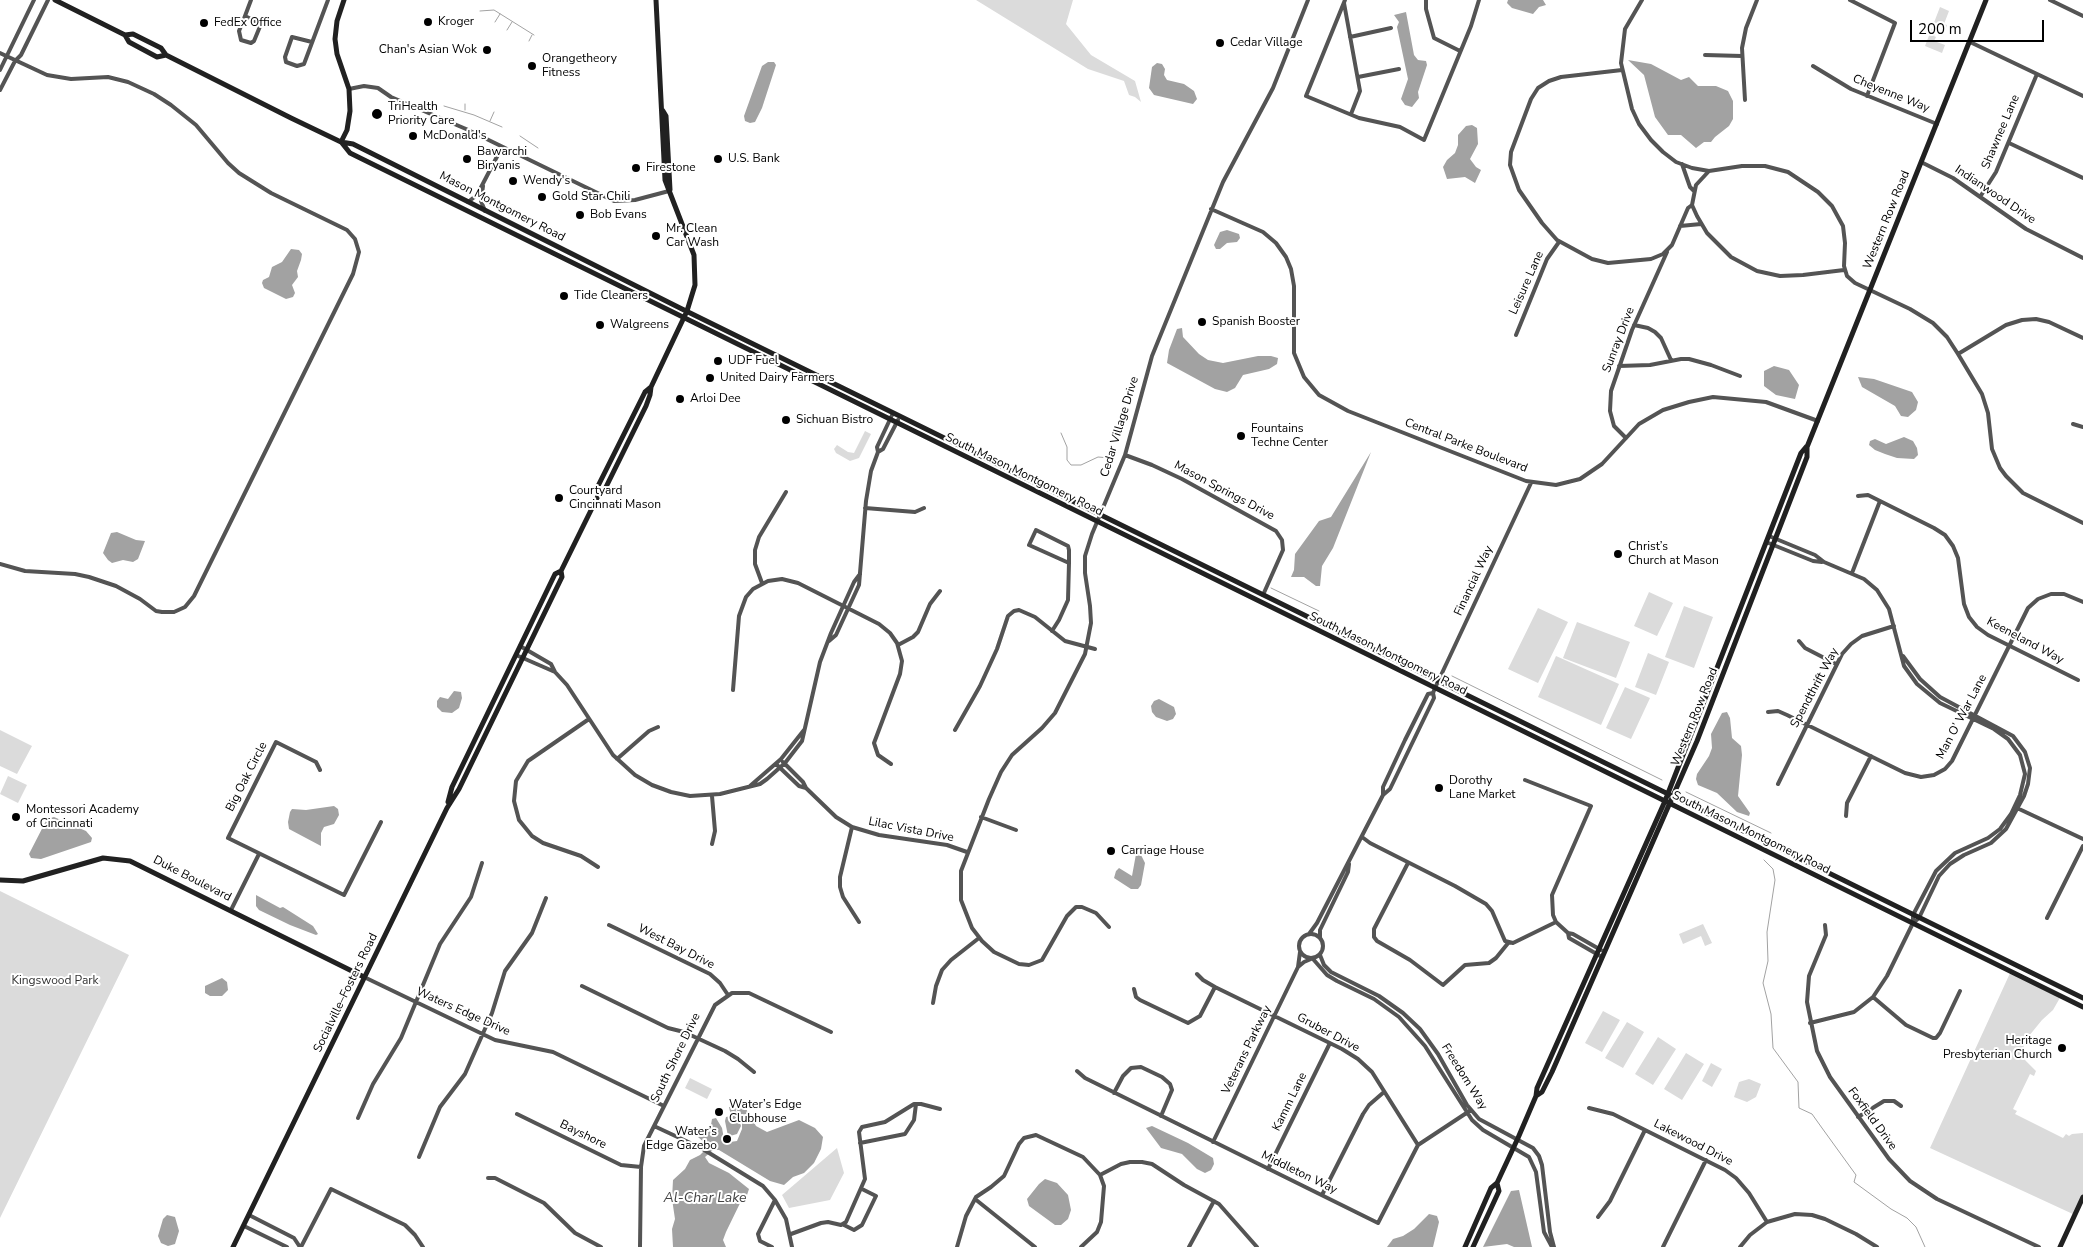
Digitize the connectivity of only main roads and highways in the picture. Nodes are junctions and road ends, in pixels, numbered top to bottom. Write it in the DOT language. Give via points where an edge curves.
graph roads {
  1 [pos="55,0"];
  2 [pos="344,0"];
  3 [pos="656,0"];
  4 [pos="1986,0"];
  5 [pos="125,35"];
  6 [pos="166,55"];
  7 [pos="341,142"];
  8 [pos="687,311"];
  9 [pos="684,318"];
  10 [pos="1807,447"];
  11 [pos="561,572"];
  12 [pos="1667,794"];
  13 [pos="1674,797"];
  14 [pos="1665,801"];
  15 [pos="1671,804"];
  16 [pos="447,808"];
  17 [pos="0,880"];
  18 [pos="1600,953"];
  19 [pos="364,977"];
  20 [pos="2083,998"];
  21 [pos="2083,1007"];
  22 [pos="1497,1182"];
  23 [pos="2083,1197"];
  24 [pos="233,1247"];
  25 [pos="1465,1247"];
  26 [pos="1473,1247"];
  27 [pos="2060,1247"];
  1 -- 5 [label="main road, Mason Montgomery Road"];
  2 -- 7 [label="main road" via="335,39 349,89 349,120"];
  3 -- 8 [label="main road, Socialville–Fosters Road" via="665,180 694,260 695,285"];
  4 -- 10 [label="main road, Western Row Road"];
  5 -- 6 [label="main road, Mason Montgomery Road" via="133,34 161,48"];
  5 -- 6 [label="main road, Mason Montgomery Road" via="129,42 157,57"];
  6 -- 7 [label="main road, Mason Montgomery Road"];
  7 -- 8 [label="main road, Mason Montgomery Road" via="353,144"];
  7 -- 9 [label="main road, Mason Montgomery Road" via="350,153"];
  8 -- 9 [label="main road, Socialville–Fosters Road"];
  8 -- 12 [label="main road, South Mason Montgomery Road"];
  9 -- 11 [label="main road, Socialville–Fosters Road" via="598,486 599,494"];
  9 -- 14 [label="main road, South Mason Montgomery Road"];
  10 -- 12 [label="main road, Western Row Road" via="1801,453"];
  10 -- 13 [label="main road, Western Row Road" via="1807,457"];
  11 -- 16 [label="main road, Socialville–Fosters Road" via="562,577"];
  11 -- 16 [label="main road, Socialville–Fosters Road" via="555,574 520,646 452,787"];
  12 -- 13 [label="main road, South Mason Montgomery Road"];
  12 -- 14 [label="main road, Western Row Road"];
  13 -- 15 [label="main road, Western Row Road"];
  13 -- 20 [label="main road, South Mason Montgomery Road"];
  14 -- 15 [label="main road, South Mason Montgomery Road"];
  14 -- 18 [label="main road, Western Row Road"];
  15 -- 18 [label="main road, Western Row Road"];
  15 -- 21 [label="main road, South Mason Montgomery Road"];
  16 -- 19 [label="main road, Socialville–Fosters Road"];
  17 -- 19 [label="main road, Duke Boulevard" via="23,881 93,860 123,859 139,864"];
  18 -- 22 [label="main road, Western Row Road"];
  19 -- 24 [label="main road, Socialville–Fosters Road"];
  22 -- 25 [label="main road, Western Row Road" via="1491,1188"];
  22 -- 26 [label="main road, Western Row Road" via="1499,1191"];
  23 -- 27 [label="main road"];
}
